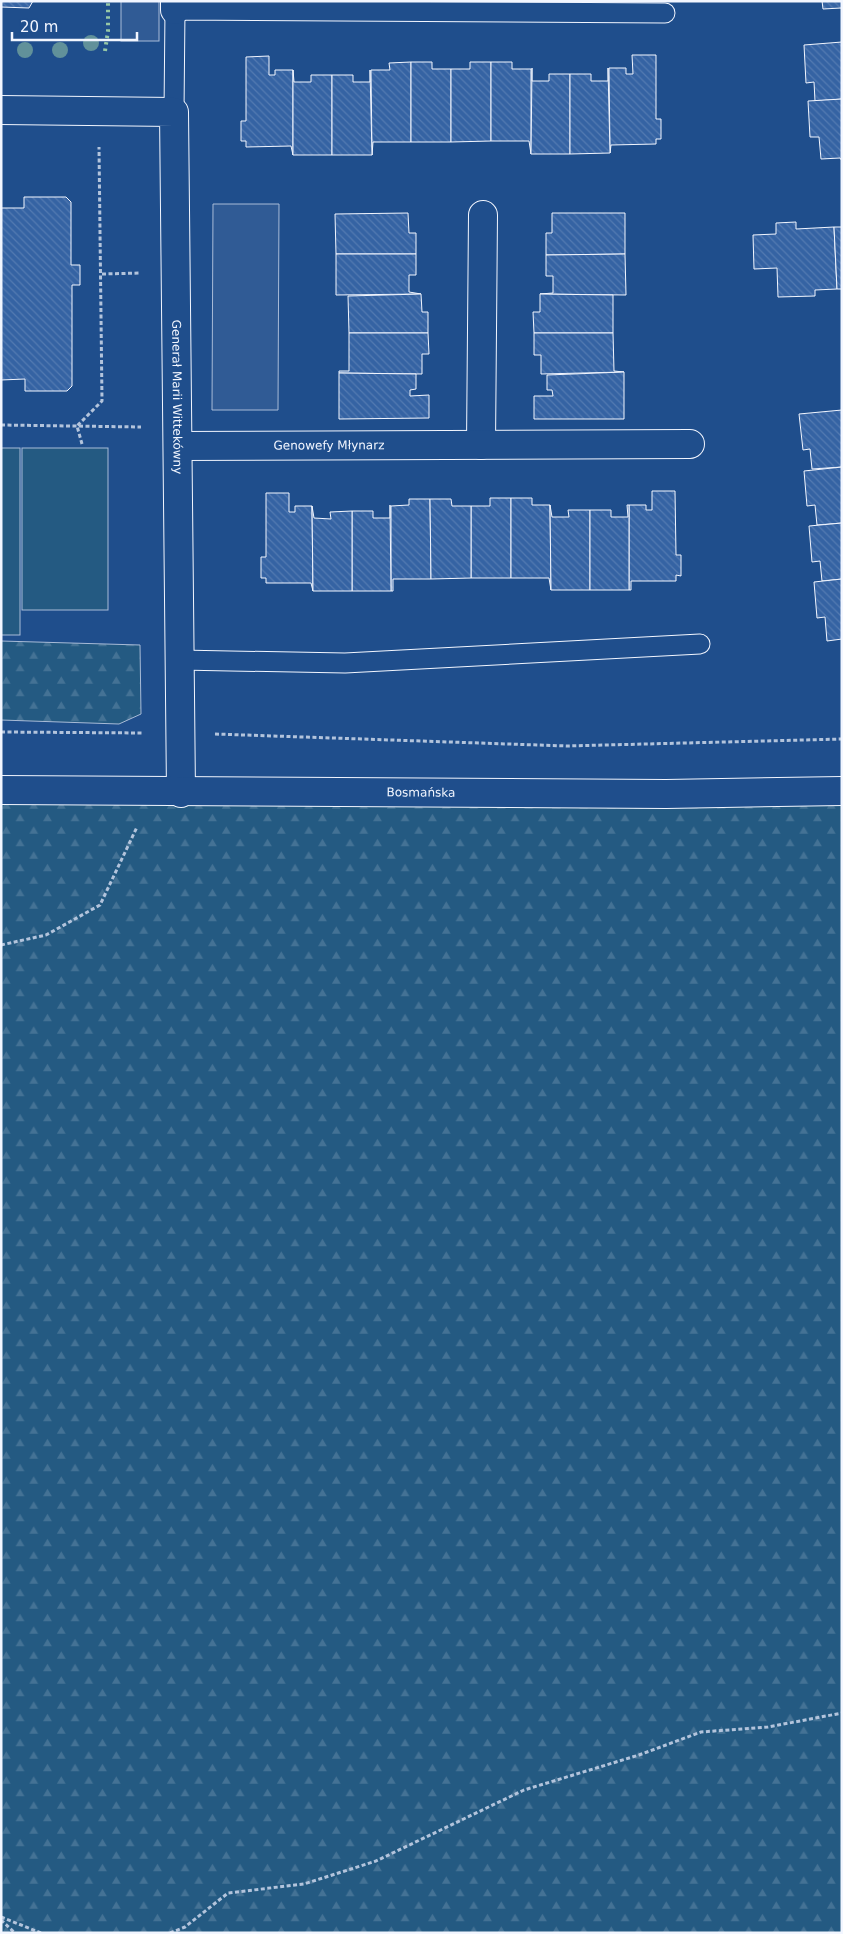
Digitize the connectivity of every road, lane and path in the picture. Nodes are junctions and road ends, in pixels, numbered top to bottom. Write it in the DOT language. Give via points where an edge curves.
graph roads {
  1 [pos="175,6"];
  2 [pos="504,6"];
  3 [pos="666,13"];
  4 [pos="1,110"];
  5 [pos="174,112"];
  6 [pos="99,142"];
  7 [pos="483,215"];
  8 [pos="102,274"];
  9 [pos="131,274"];
  10 [pos="1,425"];
  11 [pos="77,426"];
  12 [pos="144,427"];
  13 [pos="82,444"];
  14 [pos="690,444"];
  15 [pos="481,445"];
  16 [pos="178,446"];
  17 [pos="700,644"];
  18 [pos="179,660"];
  19 [pos="1,732"];
  20 [pos="140,734"];
  21 [pos="245,736"];
  22 [pos="842,739"];
  23 [pos="1,790"];
  24 [pos="842,791"];
  25 [pos="153,792"];
  26 [pos="181,793"];
  27 [pos="1,945"];
  28 [pos="842,1713"];
  29 [pos="1,1918"];
  30 [pos="14,1933"];
  31 [pos="41,1933"];
  32 [pos="170,1933"];
  1 -- 2 [label="lane"];
  1 -- 5 [label="lane, Generał Marii Wittekówny"];
  2 -- 3 [label="lane"];
  4 -- 5 [label="street"];
  5 -- 16 [label="street, Generał Marii Wittekówny"];
  6 -- 8 [label="path"];
  7 -- 15 [label="street"];
  8 -- 9 [label="path"];
  8 -- 11 [label="path" via="102,401"];
  10 -- 11 [label="path"];
  11 -- 12 [label="path"];
  11 -- 13 [label="path"];
  14 -- 15 [label="street, Genowefy Młynarz"];
  15 -- 16 [label="street, Genowefy Młynarz"];
  16 -- 18 [label="street, Generał Marii Wittekówny"];
  17 -- 18 [label="lane" via="345,663"];
  18 -- 26 [label="street, Generał Marii Wittekówny"];
  19 -- 20 [label="path"];
  21 -- 22 [label="path" via="567,746"];
  23 -- 25 [label="street, Bosmańska"];
  24 -- 26 [label="street, Bosmańska"];
  25 -- 26 [label="street, Bosmańska"];
  25 -- 27 [label="path" via="100,905 46,935"];
  28 -- 32 [label="path" via="768,1726 701,1732 639,1755 524,1790 376,1861 304,1884 228,1893 185,1927"];
  29 -- 30 [label="path"];
  29 -- 31 [label="path"];
}
